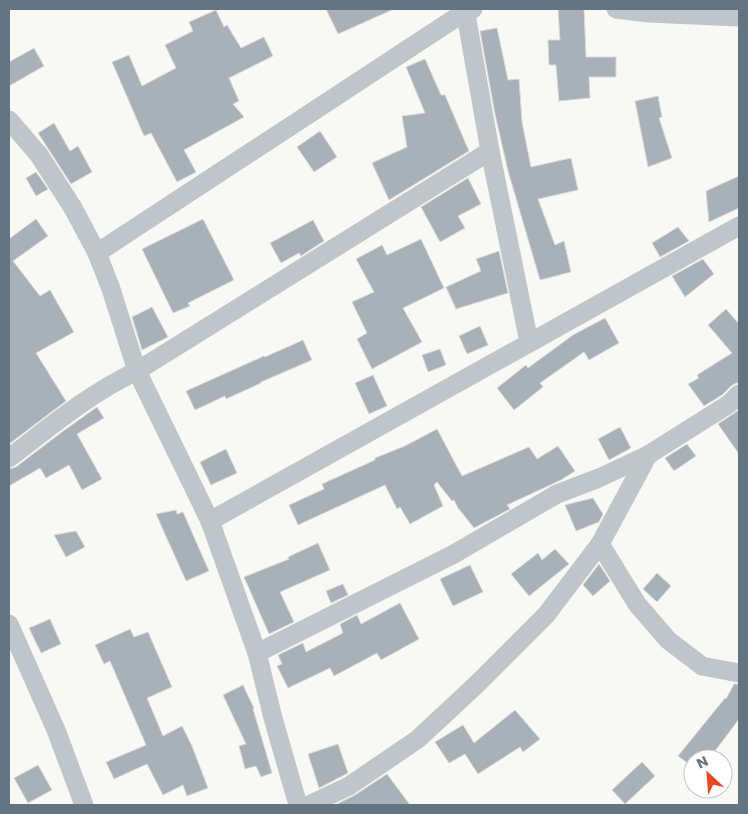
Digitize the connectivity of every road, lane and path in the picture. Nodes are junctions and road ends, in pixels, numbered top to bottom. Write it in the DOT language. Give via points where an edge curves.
graph roads {
  1 [pos="616,9"];
  2 [pos="468,10"];
  3 [pos="739,16"];
  4 [pos="9,120"];
  5 [pos="490,151"];
  6 [pos="739,226"];
  7 [pos="97,253"];
  8 [pos="529,342"];
  9 [pos="137,371"];
  10 [pos="739,394"];
  11 [pos="648,455"];
  12 [pos="9,458"];
  13 [pos="210,521"];
  14 [pos="600,544"];
  15 [pos="9,624"];
  16 [pos="257,654"];
  17 [pos="739,674"];
  18 [pos="84,805"];
  19 [pos="298,805"];
  20 [pos="309,805"];
  1 -- 3 [label="street"];
  2 -- 5 [label="street"];
  2 -- 7 [label="street"];
  4 -- 7 [label="street" via="39,155"];
  5 -- 8 [label="street"];
  5 -- 9 [label="street"];
  6 -- 8 [label="street"];
  7 -- 9 [label="street"];
  8 -- 13 [label="street"];
  9 -- 12 [label="street" via="82,402"];
  9 -- 13 [label="street"];
  10 -- 11 [label="street" via="729,404"];
  11 -- 14 [label="street"];
  11 -- 16 [label="street" via="557,494 454,554"];
  13 -- 16 [label="street"];
  14 -- 17 [label="street" via="636,604 668,640 702,666"];
  14 -- 20 [label="street" via="546,614 478,684 418,739 349,786"];
  15 -- 18 [label="street" via="56,730"];
  16 -- 19 [label="street"];
}
